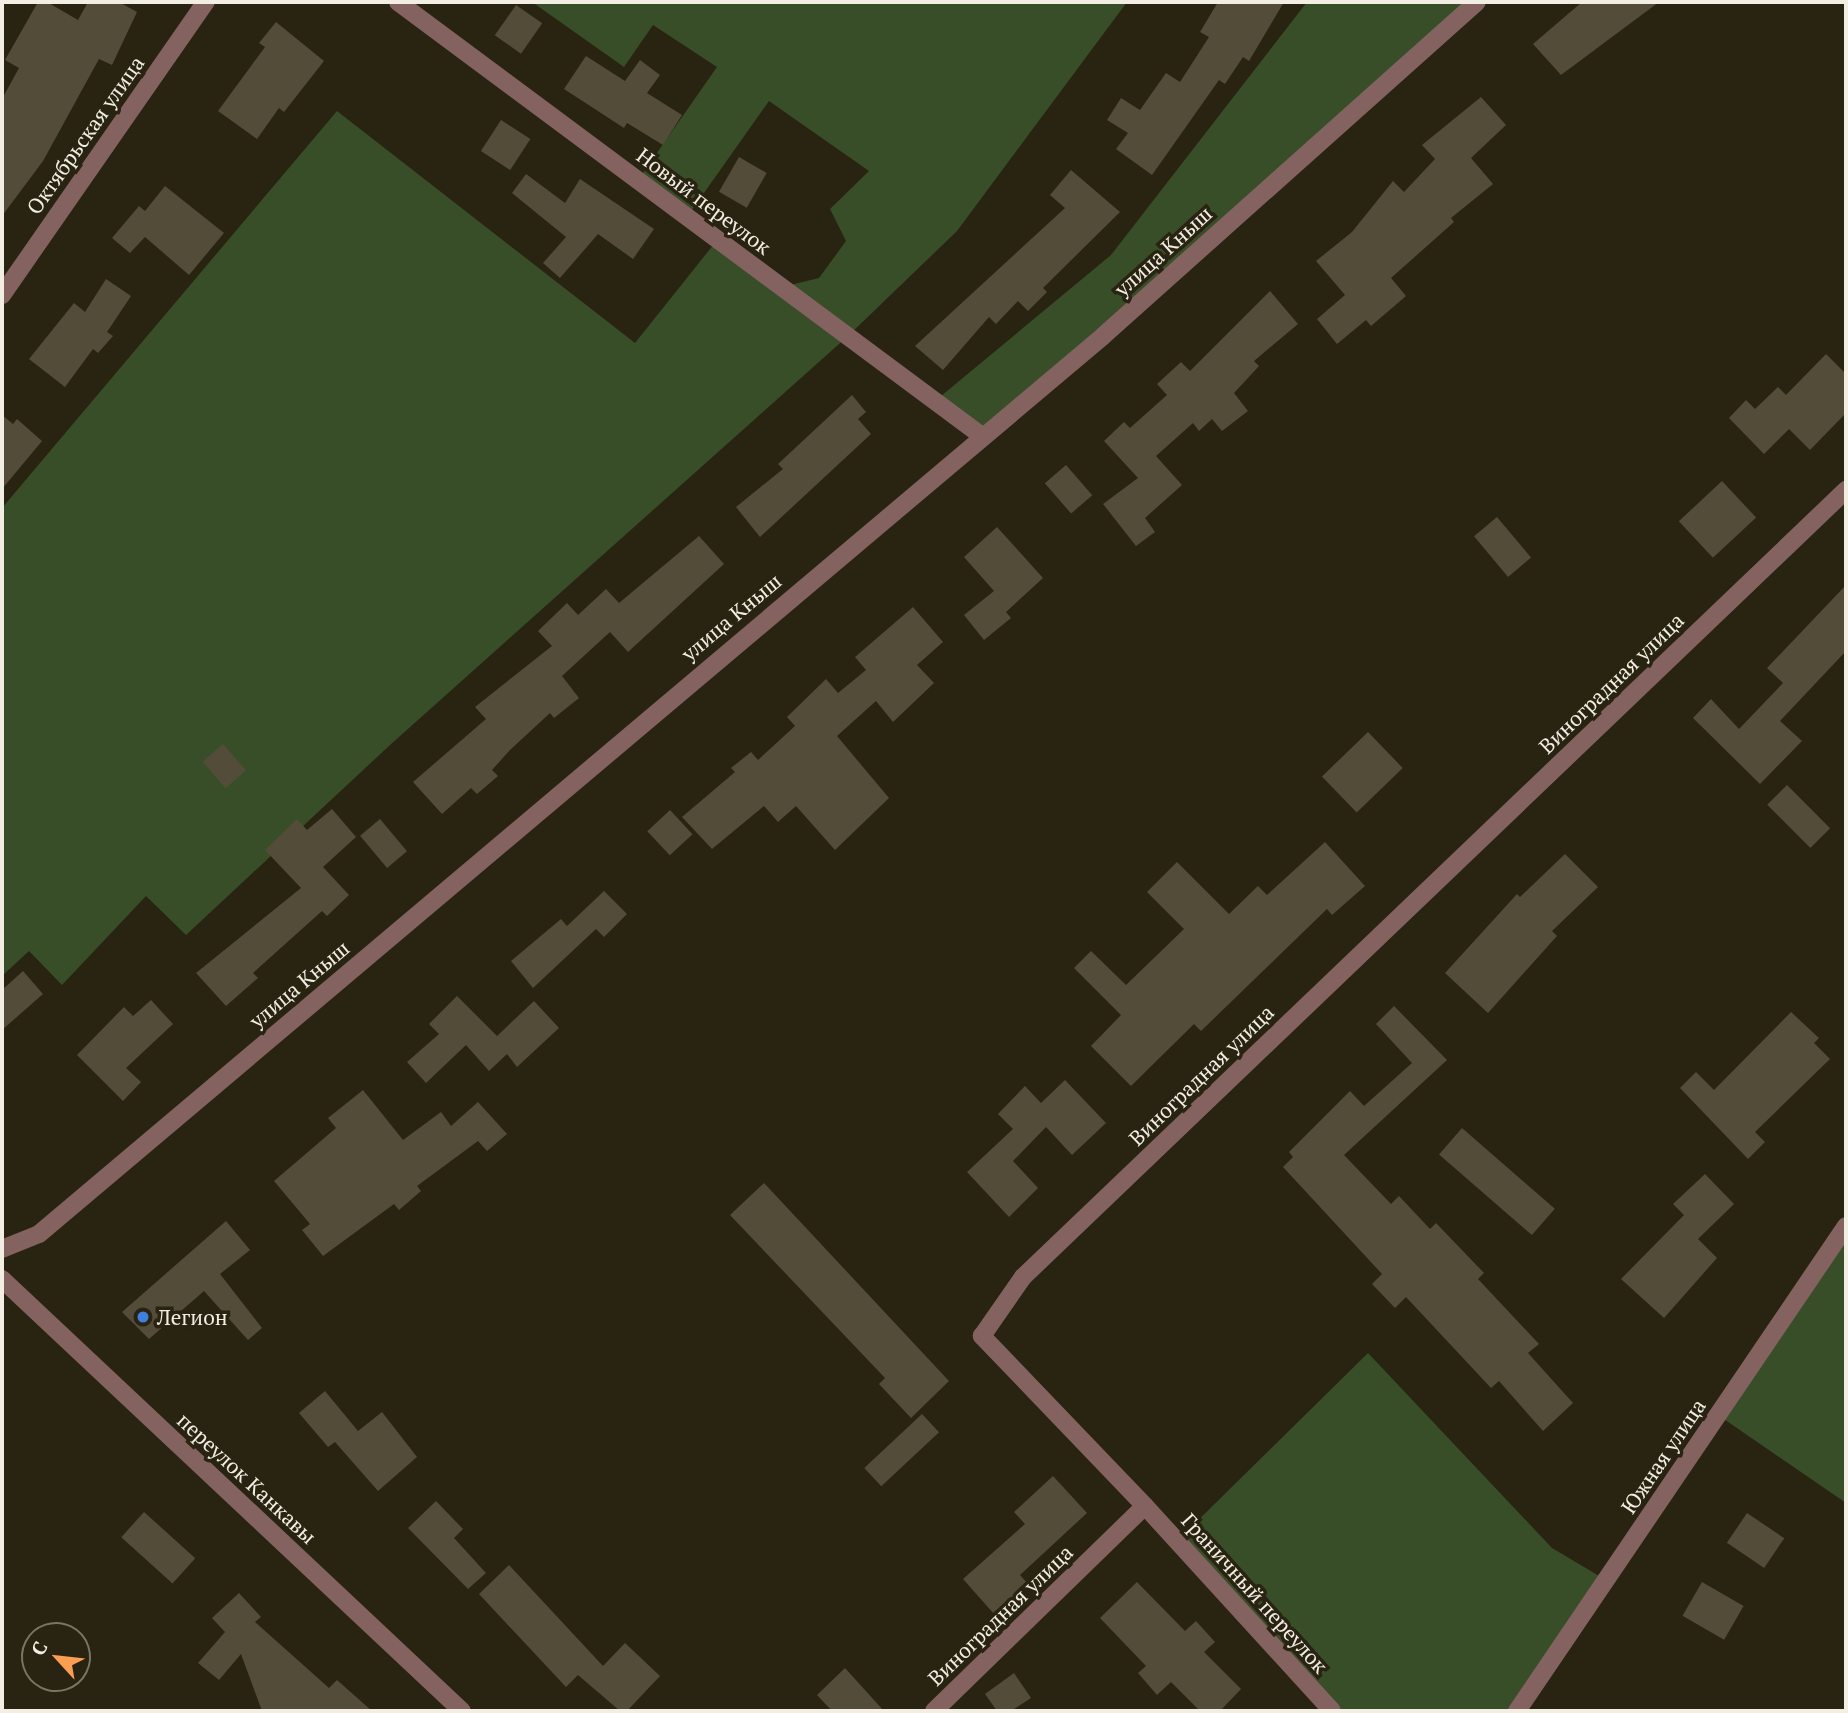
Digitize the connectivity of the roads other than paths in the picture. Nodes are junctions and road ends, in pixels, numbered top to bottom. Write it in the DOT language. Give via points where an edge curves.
graph roads {
  1 [pos="206,2"];
  2 [pos="398,2"];
  3 [pos="1477,2"];
  4 [pos="2,295"];
  5 [pos="982,436"];
  6 [pos="1846,490"];
  7 [pos="1846,1226"];
  8 [pos="2,1249"];
  9 [pos="2,1279"];
  10 [pos="1145,1506"];
  11 [pos="462,1711"];
  12 [pos="934,1711"];
  13 [pos="1332,1711"];
  14 [pos="1517,1711"];
  1 -- 4 [label="street, Октябрьская улица"];
  2 -- 5 [label="street, Новый переулок"];
  3 -- 5 [label="street, улица Кныш" via="1103,336"];
  5 -- 8 [label="street, улица Кныш" via="39,1234"];
  6 -- 10 [label="street, Виноградная улица" via="1023,1277 982,1336"];
  7 -- 14 [label="street, Южная улица"];
  9 -- 11 [label="street, переулок Канкавы"];
  10 -- 12 [label="street, Виноградная улица"];
  10 -- 13 [label="street, Граничный переулок"];
}
